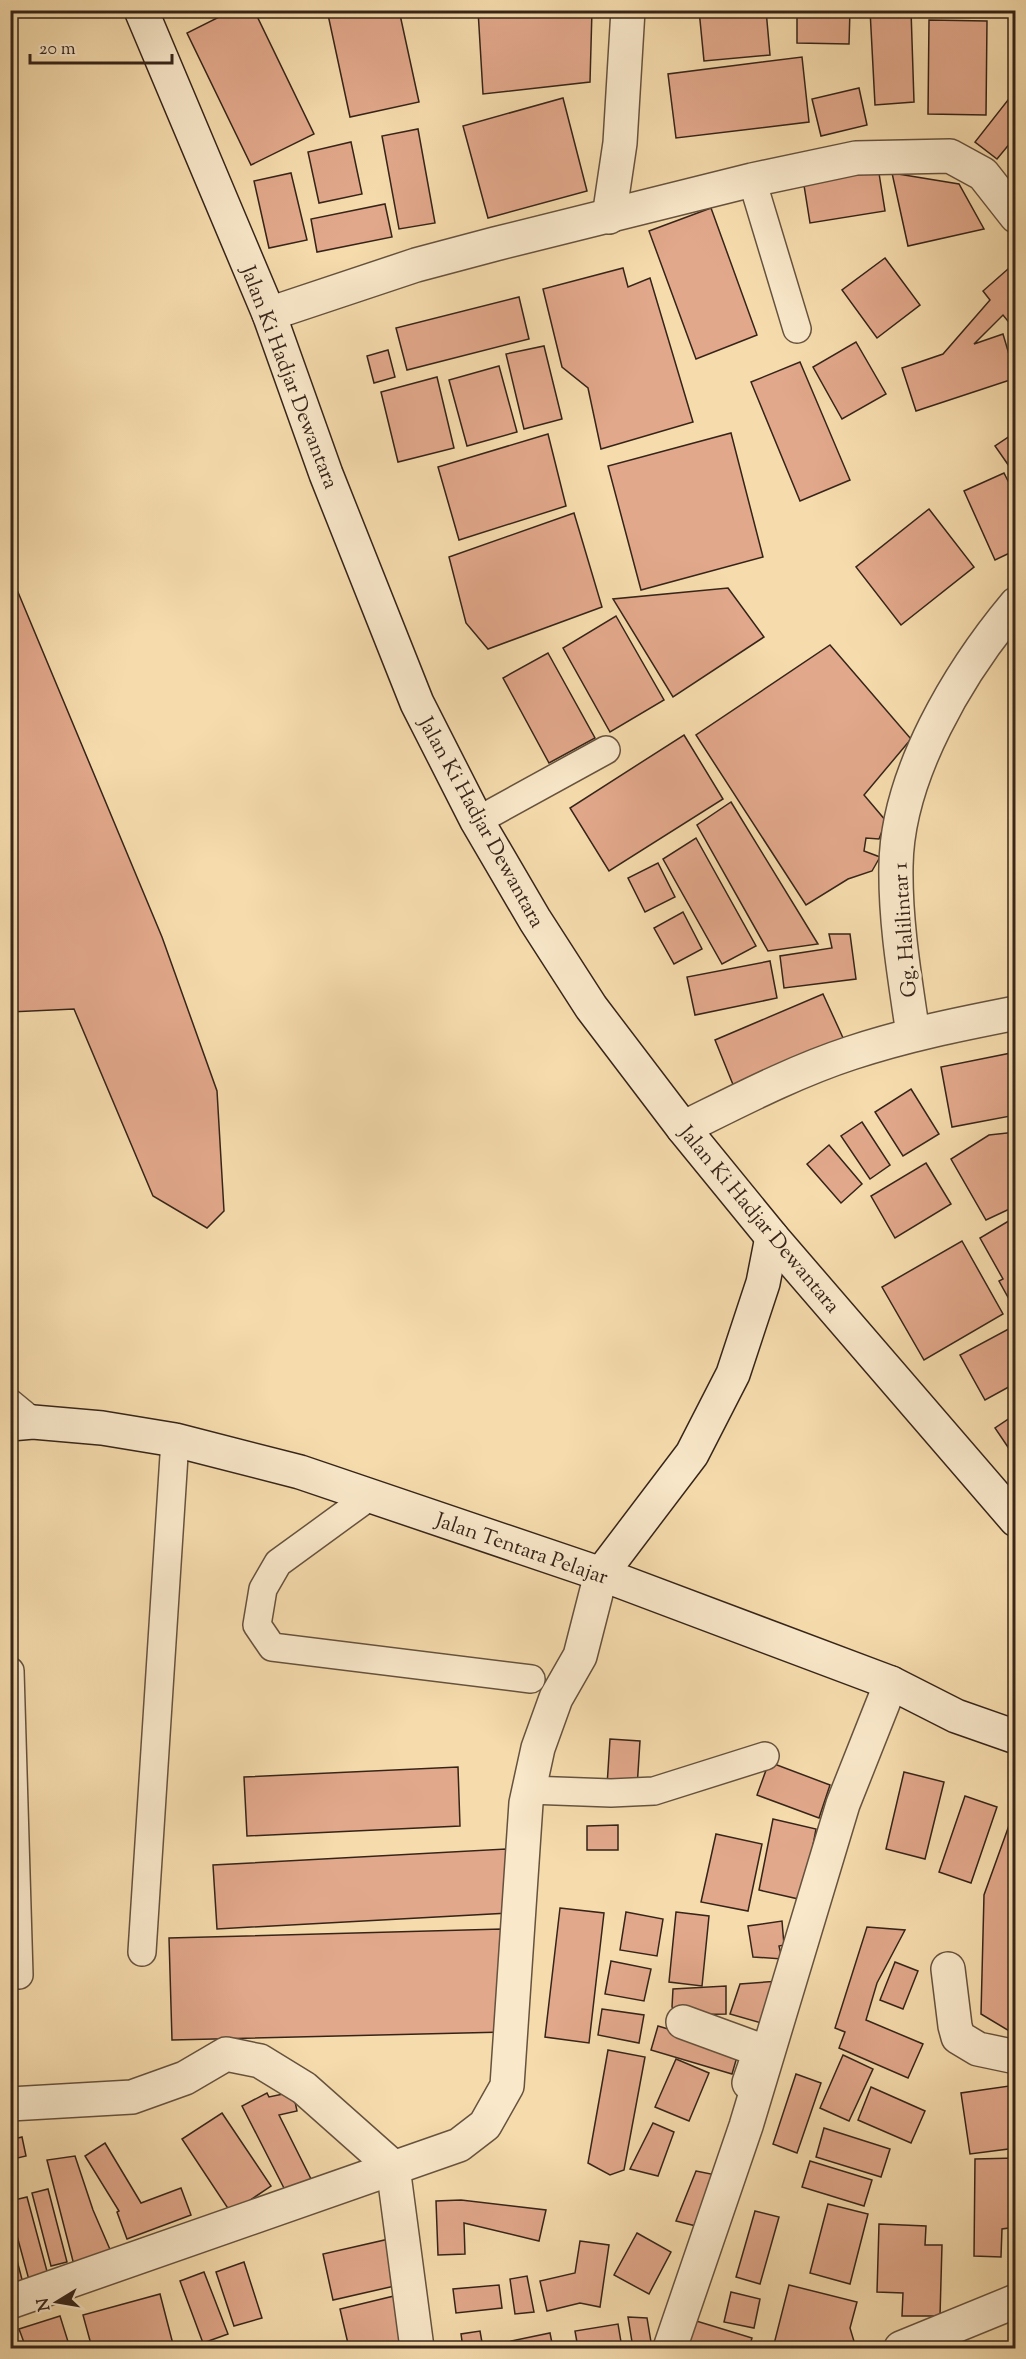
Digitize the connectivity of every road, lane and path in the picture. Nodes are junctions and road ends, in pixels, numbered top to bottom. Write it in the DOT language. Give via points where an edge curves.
graph roads {
  1 [pos="141,10"];
  2 [pos="628,10"];
  3 [pos="752,180"];
  4 [pos="1016,216"];
  5 [pos="609,217"];
  6 [pos="269,314"];
  7 [pos="797,329"];
  8 [pos="1016,604"];
  9 [pos="606,750"];
  10 [pos="477,821"];
  11 [pos="1016,1013"];
  12 [pos="914,1034"];
  13 [pos="683,1128"];
  14 [pos="772,1237"];
  15 [pos="18,1416"];
  16 [pos="175,1440"];
  17 [pos="370,1496"];
  18 [pos="1016,1520"];
  19 [pos="601,1574"];
  20 [pos="10,1671"];
  21 [pos="531,1679"];
  22 [pos="891,1683"];
  23 [pos="1016,1737"];
  24 [pos="765,1756"];
  25 [pos="529,1790"];
  26 [pos="142,1952"];
  27 [pos="948,1970"];
  28 [pos="19,1975"];
  29 [pos="683,2022"];
  30 [pos="1016,2057"];
  31 [pos="10,2104"];
  32 [pos="746,2126"];
  33 [pos="393,2167"];
  34 [pos="1016,2301"];
  35 [pos="10,2302"];
  36 [pos="417,2349"];
  37 [pos="670,2349"];
  38 [pos="901,2349"];
  1 -- 6 [label="street, Jalan Ki Hadjar Dewantara"];
  2 -- 5 [label="street" via="620,143"];
  3 -- 4 [label="street" via="856,158 950,156 983,174"];
  3 -- 5 [label="street"];
  3 -- 7 [label="lane"];
  5 -- 6 [label="street" via="416,265"];
  6 -- 10 [label="street, Jalan Ki Hadjar Dewantara" via="326,474 417,703"];
  8 -- 12 [label="street, Gg. Halilintar 1" via="987,638 948,702 924,751 903,817 896,864 898,905"];
  9 -- 10 [label="lane"];
  10 -- 13 [label="street, Jalan Ki Hadjar Dewantara" via="591,1007"];
  11 -- 12 [label="street"];
  12 -- 13 [label="street" via="849,1054"];
  13 -- 14 [label="street, Jalan Ki Hadjar Dewantara"];
  14 -- 18 [label="street, Jalan Ki Hadjar Dewantara"];
  14 -- 19 [label="street" via="763,1283 733,1374 692,1454"];
  15 -- 16 [label="street, Jalan Tentara Pelajar"];
  16 -- 17 [label="street, Jalan Tentara Pelajar" via="300,1472"];
  16 -- 26 [label="lane"];
  17 -- 19 [label="street, Jalan Tentara Pelajar"];
  17 -- 21 [label="lane" via="278,1563 263,1589 257,1625 272,1647"];
  19 -- 22 [label="street, Jalan Tentara Pelajar"];
  19 -- 25 [label="street" via="579,1656 555,1698"];
  20 -- 28 [label="lane"];
  22 -- 23 [label="street, Jalan Tentara Pelajar" via="956,1716"];
  22 -- 32 [label="street" via="843,1804"];
  24 -- 25 [label="lane" via="654,1791"];
  25 -- 33 [label="street" via="507,2086 485,2125 459,2145"];
  27 -- 30 [label="street" via="958,2037 978,2049"];
  29 -- 32 [label="street" via="754,2048 758,2057 737,2118"];
  31 -- 33 [label="street" via="132,2097 185,2078 226,2054 260,2061 304,2088"];
  32 -- 37 [label="street"];
  33 -- 35 [label="street"];
  33 -- 36 [label="street"];
  34 -- 38 [label="street"];
}
